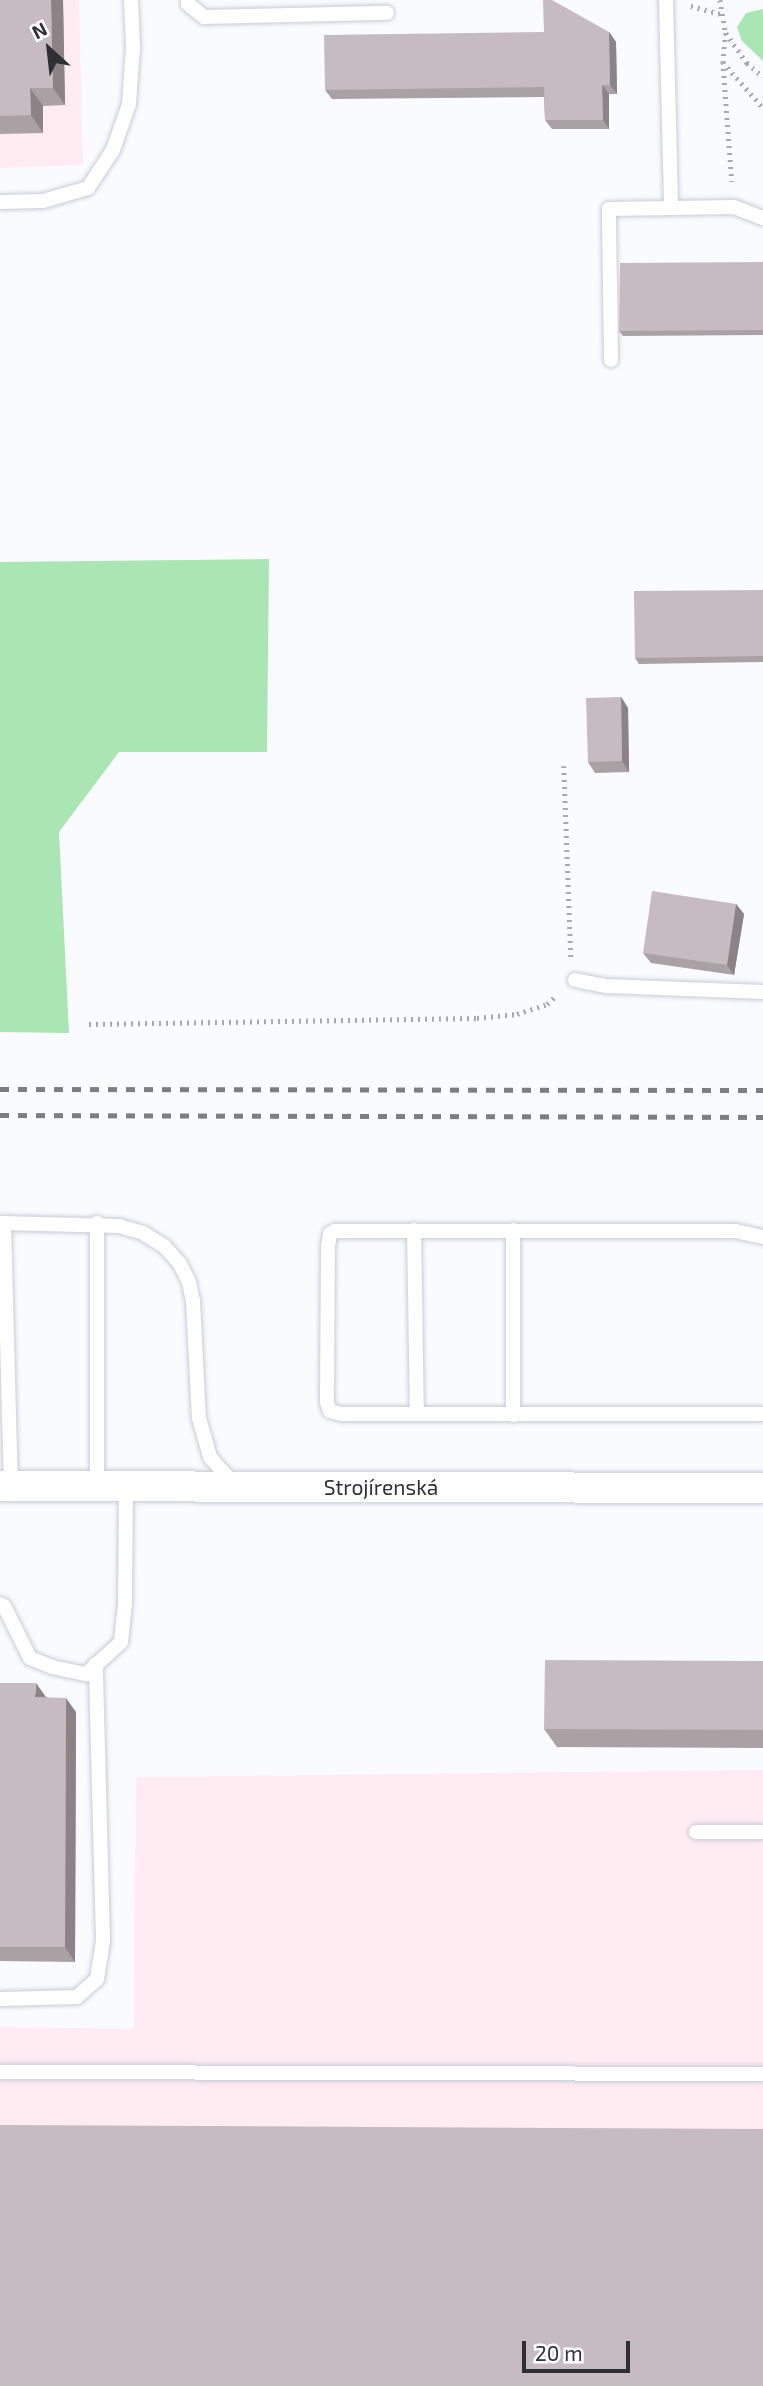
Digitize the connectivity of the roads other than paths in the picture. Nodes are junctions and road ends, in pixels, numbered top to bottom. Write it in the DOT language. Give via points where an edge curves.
graph roads {
  1 [pos="131,0"];
  2 [pos="188,0"];
  3 [pos="666,0"];
  4 [pos="387,13"];
  5 [pos="0,202"];
  6 [pos="671,208"];
  7 [pos="763,218"];
  8 [pos="611,360"];
  9 [pos="575,980"];
  10 [pos="763,992"];
  11 [pos="2,1223"];
  12 [pos="97,1223"];
  13 [pos="414,1230"];
  14 [pos="513,1230"];
  15 [pos="763,1237"];
  16 [pos="417,1414"];
  17 [pos="763,1414"];
  18 [pos="513,1415"];
  19 [pos="5,1486"];
  20 [pos="112,1486"];
  21 [pos="237,1487"];
  22 [pos="763,1488"];
  23 [pos="0,1604"];
  24 [pos="96,1664"];
  25 [pos="696,1832"];
  26 [pos="763,1832"];
  27 [pos="0,1999"];
  28 [pos="0,2072"];
  29 [pos="763,2074"];
  1 -- 5 [label="lane" via="129,104 113,150 88,188 43,201"];
  2 -- 4 [label="lane" via="204,17"];
  3 -- 6 [label="lane"];
  6 -- 7 [label="lane" via="734,207"];
  6 -- 8 [label="lane" via="609,209"];
  9 -- 10 [label="lane" via="606,986"];
  11 -- 12 [label="lane"];
  11 -- 19 [label="lane"];
  12 -- 20 [label="lane"];
  12 -- 21 [label="lane" via="143,1233 164,1246 180,1264 193,1301 199,1418 210,1457"];
  13 -- 14 [label="lane"];
  13 -- 16 [label="lane"];
  13 -- 16 [label="lane" via="345,1229 330,1234 327,1402 330,1411 341,1414"];
  14 -- 15 [label="lane" via="735,1231"];
  14 -- 18 [label="lane"];
  16 -- 18 [label="lane"];
  17 -- 18 [label="lane"];
  19 -- 20 [label="street, Strojírenská"];
  20 -- 21 [label="street, Strojírenská"];
  20 -- 24 [label="lane" via="125,1603 121,1642"];
  21 -- 22 [label="street, Strojírenská"];
  23 -- 24 [label="lane" via="30,1658 86,1674"];
  24 -- 27 [label="lane" via="103,1940 97,1979 77,1997"];
  25 -- 26 [label="lane"];
  28 -- 29 [label="lane"];
}
